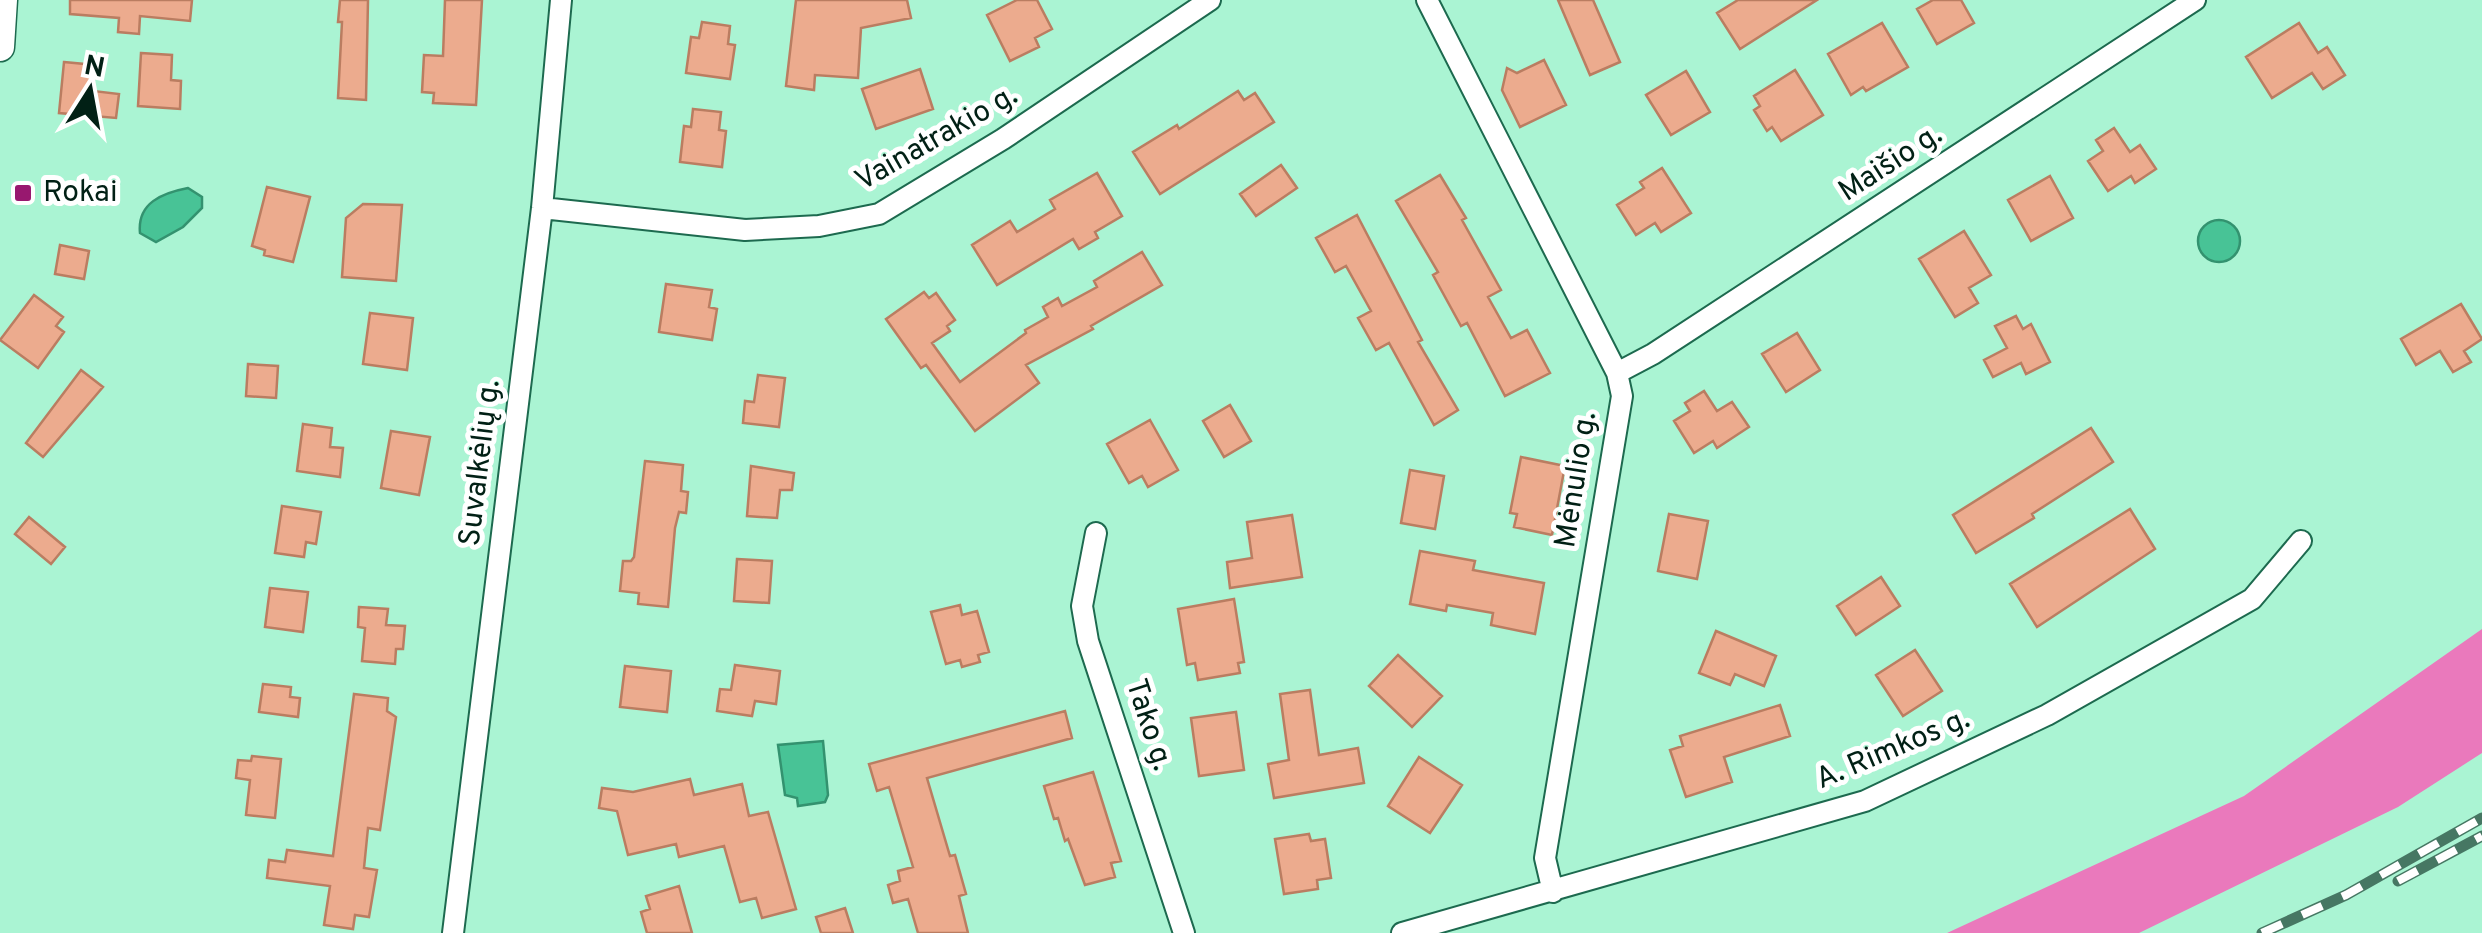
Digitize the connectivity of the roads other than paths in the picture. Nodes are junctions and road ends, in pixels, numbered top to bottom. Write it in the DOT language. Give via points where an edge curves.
graph roads {
  1 [pos="4,0"];
  2 [pos="561,0"];
  3 [pos="1210,0"];
  4 [pos="1427,0"];
  5 [pos="2195,0"];
  6 [pos="0,47"];
  7 [pos="542,208"];
  8 [pos="1617,374"];
  9 [pos="1096,533"];
  10 [pos="2301,541"];
  11 [pos="1553,892"];
  12 [pos="453,933"];
  13 [pos="1184,933"];
  14 [pos="1402,933"];
  1 -- 6 [label="main road"];
  2 -- 7 [label="street, Suvalkėlių g."];
  3 -- 7 [label="street, Vainatrakio g." via="878,214 745,230"];
  4 -- 8 [label="street, Mėnulio g."];
  5 -- 8 [label="street, Maišio g."];
  7 -- 12 [label="street, Suvalkėlių g."];
  8 -- 11 [label="street, Mėnulio g." via="1622,396 1546,858"];
  9 -- 13 [label="street, Tako g." via="1082,606 1088,641"];
  10 -- 11 [label="street, A. Rimkos g." via="2252,599 2047,714 1865,801"];
  11 -- 14 [label="street, A. Rimkos g."];
}
